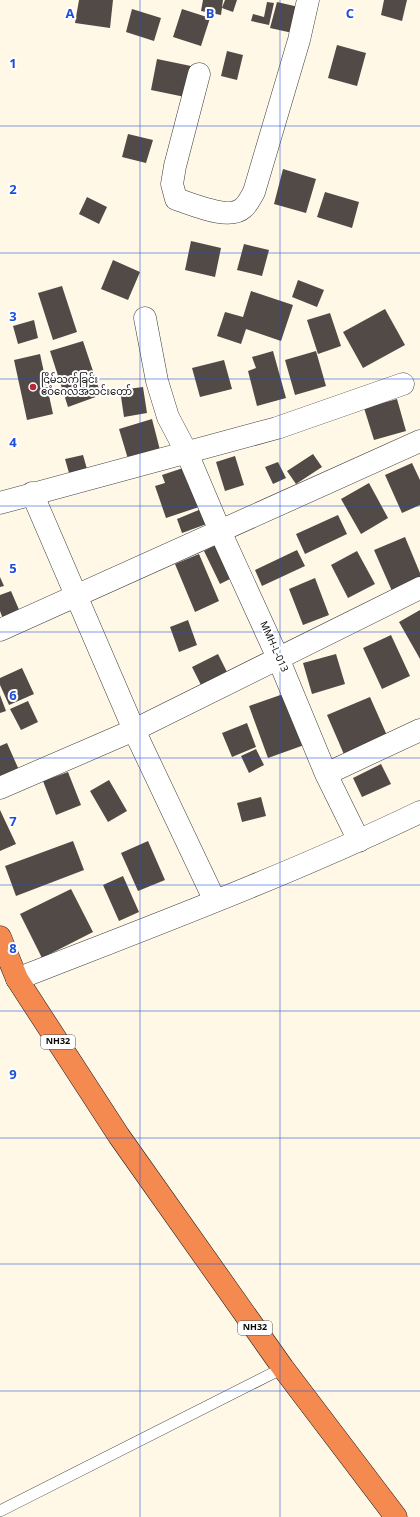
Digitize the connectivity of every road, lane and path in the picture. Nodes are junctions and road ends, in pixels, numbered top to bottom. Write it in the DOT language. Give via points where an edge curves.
graph roads {
  1 [pos="308,0"];
  2 [pos="199,74"];
  3 [pos="145,318"];
  4 [pos="404,384"];
  5 [pos="420,441"];
  6 [pos="187,453"];
  7 [pos="32,494"];
  8 [pos="0,503"];
  9 [pos="220,531"];
  10 [pos="420,588"];
  11 [pos="76,595"];
  12 [pos="0,630"];
  13 [pos="278,658"];
  14 [pos="134,730"];
  15 [pos="420,730"];
  16 [pos="326,774"];
  17 [pos="0,788"];
  18 [pos="420,812"];
  19 [pos="359,841"];
  20 [pos="215,901"];
  21 [pos="0,937"];
  22 [pos="17,979"];
  23 [pos="283,1368"];
  24 [pos="0,1511"];
  25 [pos="396,1517"];
  1 -- 2 [label="street" via="299,40 254,192 243,209 231,214 176,199 172,184"];
  3 -- 6 [label="street, MMH-L-013" via="157,381 168,417"];
  4 -- 6 [label="street" via="277,428"];
  5 -- 9 [label="street"];
  6 -- 7 [label="street"];
  6 -- 9 [label="street, MMH-L-013"];
  7 -- 8 [label="street"];
  7 -- 11 [label="street"];
  9 -- 11 [label="street"];
  9 -- 13 [label="street, MMH-L-013"];
  10 -- 13 [label="street"];
  11 -- 12 [label="street"];
  11 -- 14 [label="street"];
  13 -- 14 [label="street"];
  13 -- 16 [label="street, MMH-L-013"];
  14 -- 17 [label="street"];
  14 -- 20 [label="street"];
  15 -- 16 [label="street"];
  16 -- 19 [label="street, MMH-L-013"];
  18 -- 19 [label="street"];
  19 -- 20 [label="street"];
  20 -- 22 [label="street"];
  21 -- 22 [label="highway, NH32"];
  22 -- 23 [label="highway, NH32" via="119,1136"];
  23 -- 24 [label="lane"];
  23 -- 25 [label="highway, NH32"];
}
